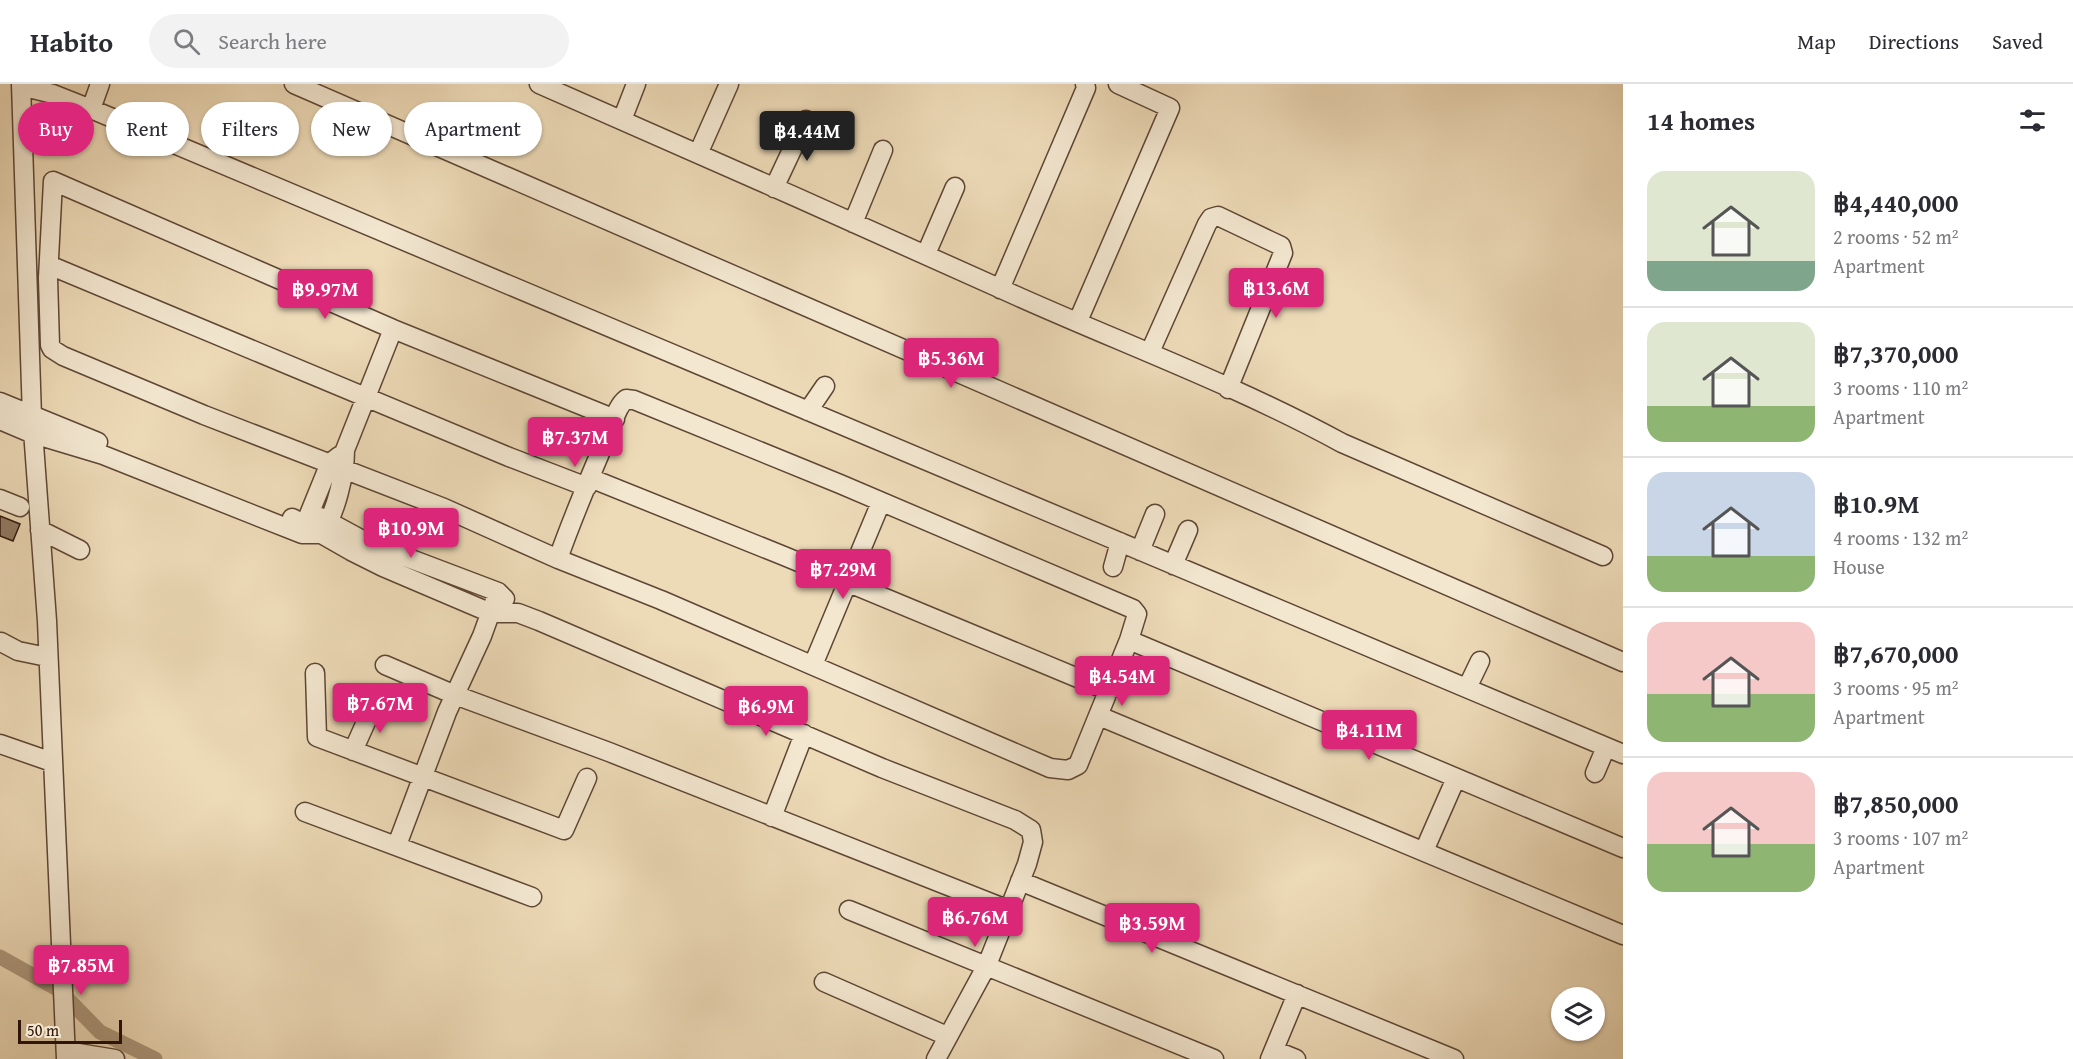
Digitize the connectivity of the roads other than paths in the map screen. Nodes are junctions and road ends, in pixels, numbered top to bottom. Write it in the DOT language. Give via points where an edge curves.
graph roads {
  1 [pos="100,84"];
  2 [pos="294,84"];
  3 [pos="539,84"];
  4 [pos="636,84"];
  5 [pos="729,84"];
  6 [pos="1085,84"];
  7 [pos="1118,84"];
  8 [pos="21,85"];
  9 [pos="72,102"];
  10 [pos="94,102"];
  11 [pos="94,111"];
  12 [pos="622,120"];
  13 [pos="806,120"];
  14 [pos="883,150"];
  15 [pos="698,154"];
  16 [pos="955,187"];
  17 [pos="774,188"];
  18 [pos="853,223"];
  19 [pos="926,254"];
  20 [pos="49,265"];
  21 [pos="1000,289"];
  22 [pos="1078,321"];
  23 [pos="393,329"];
  24 [pos="1150,352"];
  25 [pos="825,386"];
  26 [pos="1228,389"];
  27 [pos="366,397"];
  28 [pos="0,402"];
  29 [pos="808,411"];
  30 [pos="615,419"];
  31 [pos="0,420"];
  32 [pos="32,425"];
  33 [pos="340,461"];
  34 [pos="588,483"];
  35 [pos="0,499"];
  36 [pos="881,502"];
  37 [pos="21,507"];
  38 [pos="1155,514"];
  39 [pos="306,517"];
  40 [pos="325,528"];
  41 [pos="40,530"];
  42 [pos="1188,530"];
  43 [pos="1120,542"];
  44 [pos="364,549"];
  45 [pos="80,550"];
  46 [pos="1140,551"];
  47 [pos="1603,556"];
  48 [pos="558,559"];
  49 [pos="1173,565"];
  50 [pos="1113,567"];
  51 [pos="846,582"];
  52 [pos="498,592"];
  53 [pos="491,613"];
  54 [pos="518,613"];
  55 [pos="1129,640"];
  56 [pos="1,642"];
  57 [pos="47,657"];
  58 [pos="1480,661"];
  59 [pos="1623,662"];
  60 [pos="813,664"];
  61 [pos="385,665"];
  62 [pos="315,672"];
  63 [pos="1467,688"];
  64 [pos="1109,691"];
  65 [pos="455,695"];
  66 [pos="374,704"];
  67 [pos="1099,716"];
  68 [pos="804,734"];
  69 [pos="0,744"];
  70 [pos="1606,747"];
  71 [pos="353,751"];
  72 [pos="1623,754"];
  73 [pos="52,762"];
  74 [pos="1595,773"];
  75 [pos="423,777"];
  76 [pos="1456,777"];
  77 [pos="587,778"];
  78 [pos="304,812"];
  79 [pos="772,817"];
  80 [pos="397,845"];
  81 [pos="1623,848"];
  82 [pos="1424,851"];
  83 [pos="1020,881"];
  84 [pos="532,897"];
  85 [pos="849,910"];
  86 [pos="1009,910"];
  87 [pos="1623,935"];
  88 [pos="987,965"];
  89 [pos="824,982"];
  90 [pos="1297,994"];
  91 [pos="947,1036"];
  92 [pos="66,1055"];
  93 [pos="1272,1055"];
  94 [pos="115,1059"];
  95 [pos="936,1059"];
  96 [pos="1214,1059"];
  97 [pos="1296,1059"];
  98 [pos="1454,1059"];
  1 -- 10 [label="street"];
  2 -- 59 [label="street"];
  3 -- 12 [label="street"];
  4 -- 12 [label="street"];
  5 -- 15 [label="street"];
  6 -- 21 [label="street"];
  7 -- 22 [label="street" via="1170,108"];
  8 -- 9 [label="street"];
  8 -- 32 [label="street"];
  11 -- 29 [label="street"];
  12 -- 15 [label="street"];
  13 -- 17 [label="street"];
  14 -- 18 [label="street"];
  15 -- 17 [label="street"];
  16 -- 19 [label="street"];
  17 -- 18 [label="street"];
  18 -- 19 [label="street"];
  19 -- 21 [label="street"];
  20 -- 23 [label="street" via="53,181"];
  20 -- 27 [label="street"];
  20 -- 33 [label="street" via="52,349 163,398"];
  21 -- 22 [label="street"];
  22 -- 24 [label="street"];
  23 -- 27 [label="street"];
  23 -- 30 [label="street"];
  24 -- 26 [label="street"];
  24 -- 26 [label="street" via="1207,224 1218,216 1228,220 1281,246 1283,253"];
  25 -- 29 [label="street"];
  26 -- 47 [label="street"];
  27 -- 33 [label="street"];
  27 -- 34 [label="street"];
  28 -- 32 [label="street"];
  29 -- 43 [label="street"];
  30 -- 34 [label="street"];
  30 -- 36 [label="street" via="626,399 634,400"];
  31 -- 32 [label="street"];
  32 -- 39 [label="street"];
  32 -- 40 [label="street" via="302,534"];
  32 -- 41 [label="street"];
  33 -- 39 [label="street"];
  33 -- 40 [label="street"];
  33 -- 48 [label="street"];
  34 -- 48 [label="street"];
  34 -- 51 [label="street"];
  35 -- 37 [label="street"];
  36 -- 51 [label="street"];
  36 -- 55 [label="street" via="1133,609 1137,614"];
  38 -- 46 [label="street"];
  39 -- 40 [label="street"];
  40 -- 44 [label="street"];
  41 -- 45 [label="street"];
  41 -- 57 [label="street"];
  42 -- 49 [label="street"];
  43 -- 46 [label="street"];
  43 -- 50 [label="street"];
  44 -- 52 [label="street"];
  44 -- 53 [label="street"];
  46 -- 49 [label="street"];
  48 -- 60 [label="street"];
  49 -- 63 [label="street"];
  51 -- 60 [label="street"];
  51 -- 64 [label="street"];
  52 -- 53 [label="street"];
  52 -- 54 [label="street"];
  53 -- 54 [label="street"];
  53 -- 65 [label="street"];
  54 -- 68 [label="street"];
  55 -- 64 [label="street"];
  55 -- 76 [label="street"];
  56 -- 57 [label="street" via="18,651"];
  57 -- 73 [label="street"];
  58 -- 63 [label="street"];
  60 -- 67 [label="street" via="1050,768 1068,770 1078,765"];
  61 -- 65 [label="street"];
  62 -- 71 [label="street" via="317,737"];
  63 -- 70 [label="street"];
  64 -- 67 [label="street"];
  65 -- 75 [label="street"];
  65 -- 79 [label="street"];
  66 -- 71 [label="street"];
  67 -- 82 [label="street"];
  68 -- 79 [label="street"];
  68 -- 83 [label="street" via="1031,830 1034,843"];
  69 -- 73 [label="street"];
  70 -- 72 [label="street"];
  70 -- 74 [label="street"];
  71 -- 75 [label="street"];
  73 -- 92 [label="street"];
  75 -- 77 [label="street" via="564,830"];
  75 -- 80 [label="street"];
  76 -- 81 [label="street"];
  76 -- 82 [label="street"];
  78 -- 80 [label="street"];
  79 -- 86 [label="street"];
  80 -- 84 [label="street"];
  82 -- 87 [label="street"];
  83 -- 86 [label="street"];
  83 -- 90 [label="street"];
  85 -- 88 [label="street"];
  86 -- 88 [label="street"];
  88 -- 91 [label="street"];
  88 -- 96 [label="street"];
  89 -- 91 [label="street"];
  90 -- 93 [label="street"];
  90 -- 98 [label="street"];
  91 -- 95 [label="street"];
  92 -- 94 [label="street"];
  93 -- 97 [label="street"];
}
